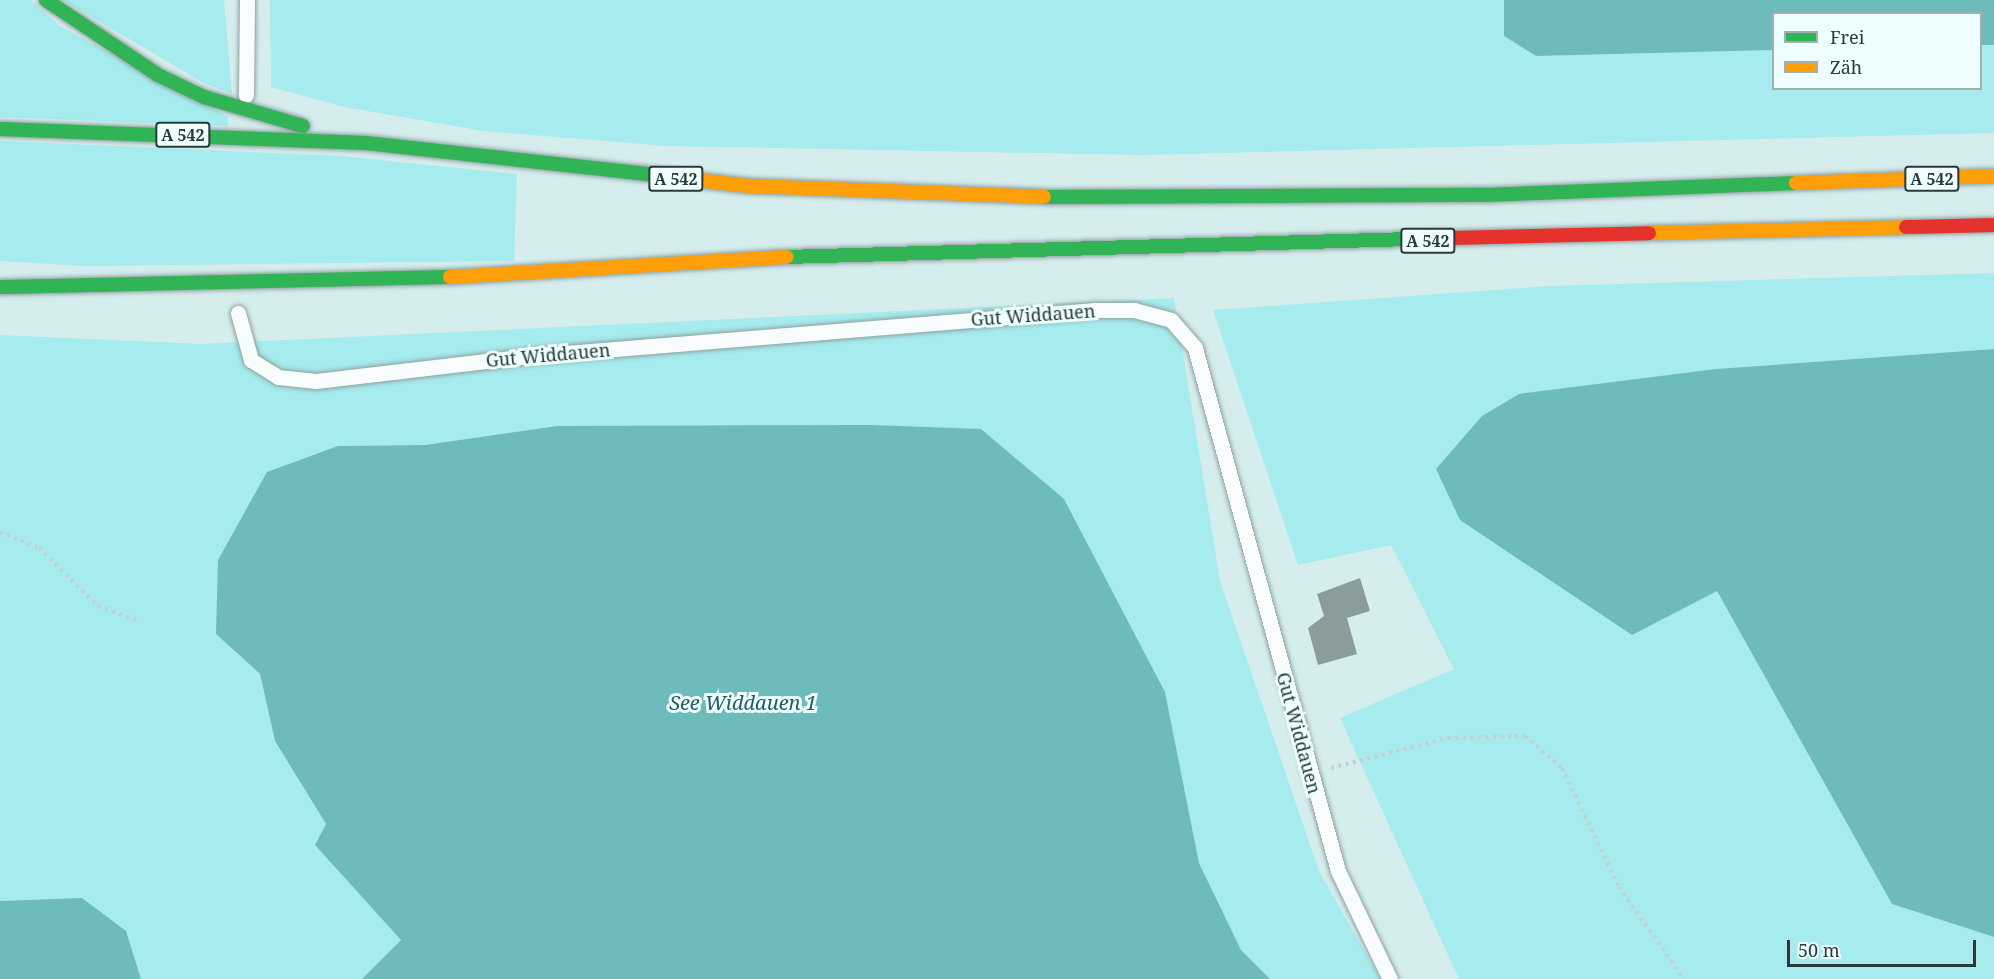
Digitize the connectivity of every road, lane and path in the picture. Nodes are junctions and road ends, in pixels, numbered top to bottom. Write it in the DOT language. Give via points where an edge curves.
graph roads {
  1 [pos="46,0"];
  2 [pos="247,0"];
  3 [pos="246,95"];
  4 [pos="0,129"];
  5 [pos="366,142"];
  6 [pos="1994,176"];
  7 [pos="1994,225"];
  8 [pos="0,275"];
  9 [pos="137,284"];
  10 [pos="0,287"];
  11 [pos="238,313"];
  12 [pos="0,532"];
  13 [pos="139,621"];
  14 [pos="1309,772"];
  15 [pos="1390,979"];
  16 [pos="1684,979"];
  1 -- 5 [label="highway" via="158,75 204,96"];
  2 -- 3 [label="lane"];
  4 -- 5 [label="highway, A 542"];
  5 -- 6 [label="highway, A 542" via="747,186 1130,201 1497,195"];
  7 -- 9 [label="highway, A 542" via="862,252 520,275"];
  8 -- 9 [label="highway, A 542"];
  9 -- 10 [label="highway"];
  11 -- 14 [label="lane, Gut Widdauen" via="251,360 278,377 316,381 529,356 1095,310 1134,310 1171,320 1195,348"];
  12 -- 13 [label="path" via="39,548 98,606"];
  14 -- 15 [label="lane, Gut Widdauen" via="1338,871"];
  14 -- 16 [label="path" via="1448,738 1525,736 1562,768 1619,887"];
}
